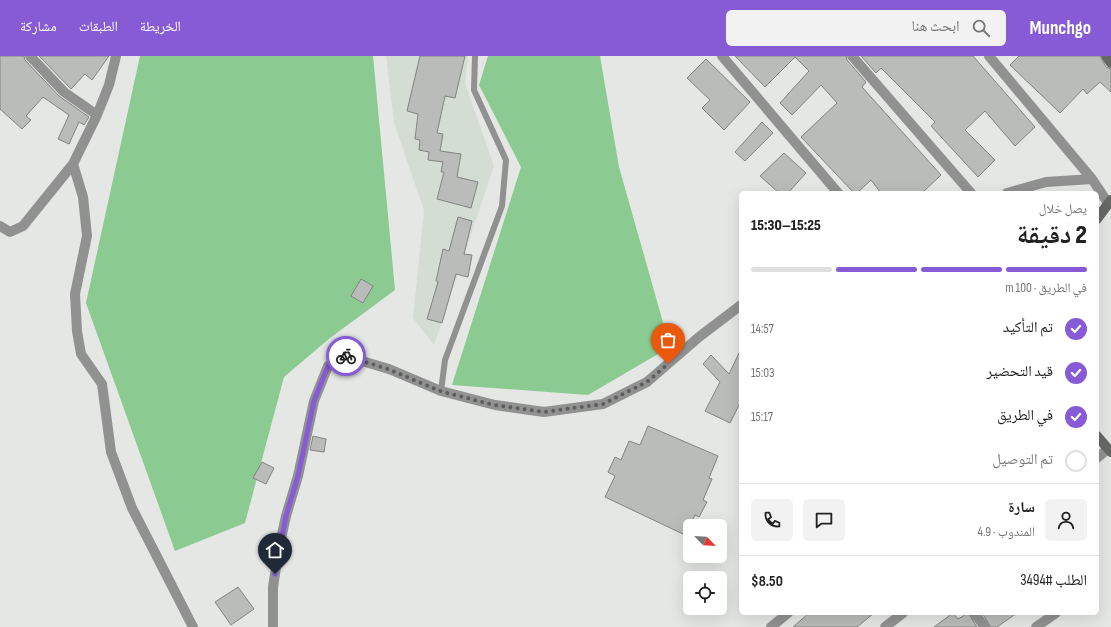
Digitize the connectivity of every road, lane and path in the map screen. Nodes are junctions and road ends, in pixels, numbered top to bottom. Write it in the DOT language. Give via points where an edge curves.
graph roads {
  1 [pos="30,56"];
  2 [pos="116,56"];
  3 [pos="474,56"];
  4 [pos="722,56"];
  5 [pos="852,56"];
  6 [pos="989,56"];
  7 [pos="1106,56"];
  8 [pos="1111,63"];
  9 [pos="97,115"];
  10 [pos="73,164"];
  11 [pos="1092,179"];
  12 [pos="836,191"];
  13 [pos="969,191"];
  14 [pos="1014,191"];
  15 [pos="1110,202"];
  16 [pos="1099,216"];
  17 [pos="0,226"];
  18 [pos="739,307"];
  19 [pos="440,391"];
  20 [pos="1099,438"];
  21 [pos="1109,450"];
  22 [pos="1099,457"];
  23 [pos="786,615"];
  24 [pos="900,615"];
  25 [pos="976,615"];
  26 [pos="1053,615"];
  27 [pos="193,627"];
  28 [pos="273,627"];
  29 [pos="771,627"];
  30 [pos="885,627"];
  31 [pos="985,627"];
  32 [pos="1036,627"];
  1 -- 9 [label="street" via="64,92"];
  2 -- 9 [label="street" via="110,85"];
  3 -- 19 [label="lane" via="474,90 506,160 502,206 445,360"];
  4 -- 12 [label="street"];
  5 -- 13 [label="street"];
  6 -- 11 [label="street"];
  7 -- 8 [label="main road"];
  9 -- 10 [label="street"];
  10 -- 17 [label="street" via="23,226 10,232"];
  10 -- 27 [label="street" via="82,197 87,236 75,294 76,331 81,354 102,384 111,452 132,508"];
  11 -- 14 [label="street" via="1046,182"];
  11 -- 15 [label="street"];
  15 -- 16 [label="main road"];
  18 -- 19 [label="street" via="647,382 603,404 544,412 494,405"];
  19 -- 28 [label="street" via="388,369 345,356 328,366 314,401 298,476 286,516 273,587"];
  20 -- 21 [label="main road"];
  21 -- 22 [label="street"];
  23 -- 29 [label="street"];
  24 -- 30 [label="street"];
  25 -- 31 [label="street"];
  26 -- 32 [label="street"];
}
